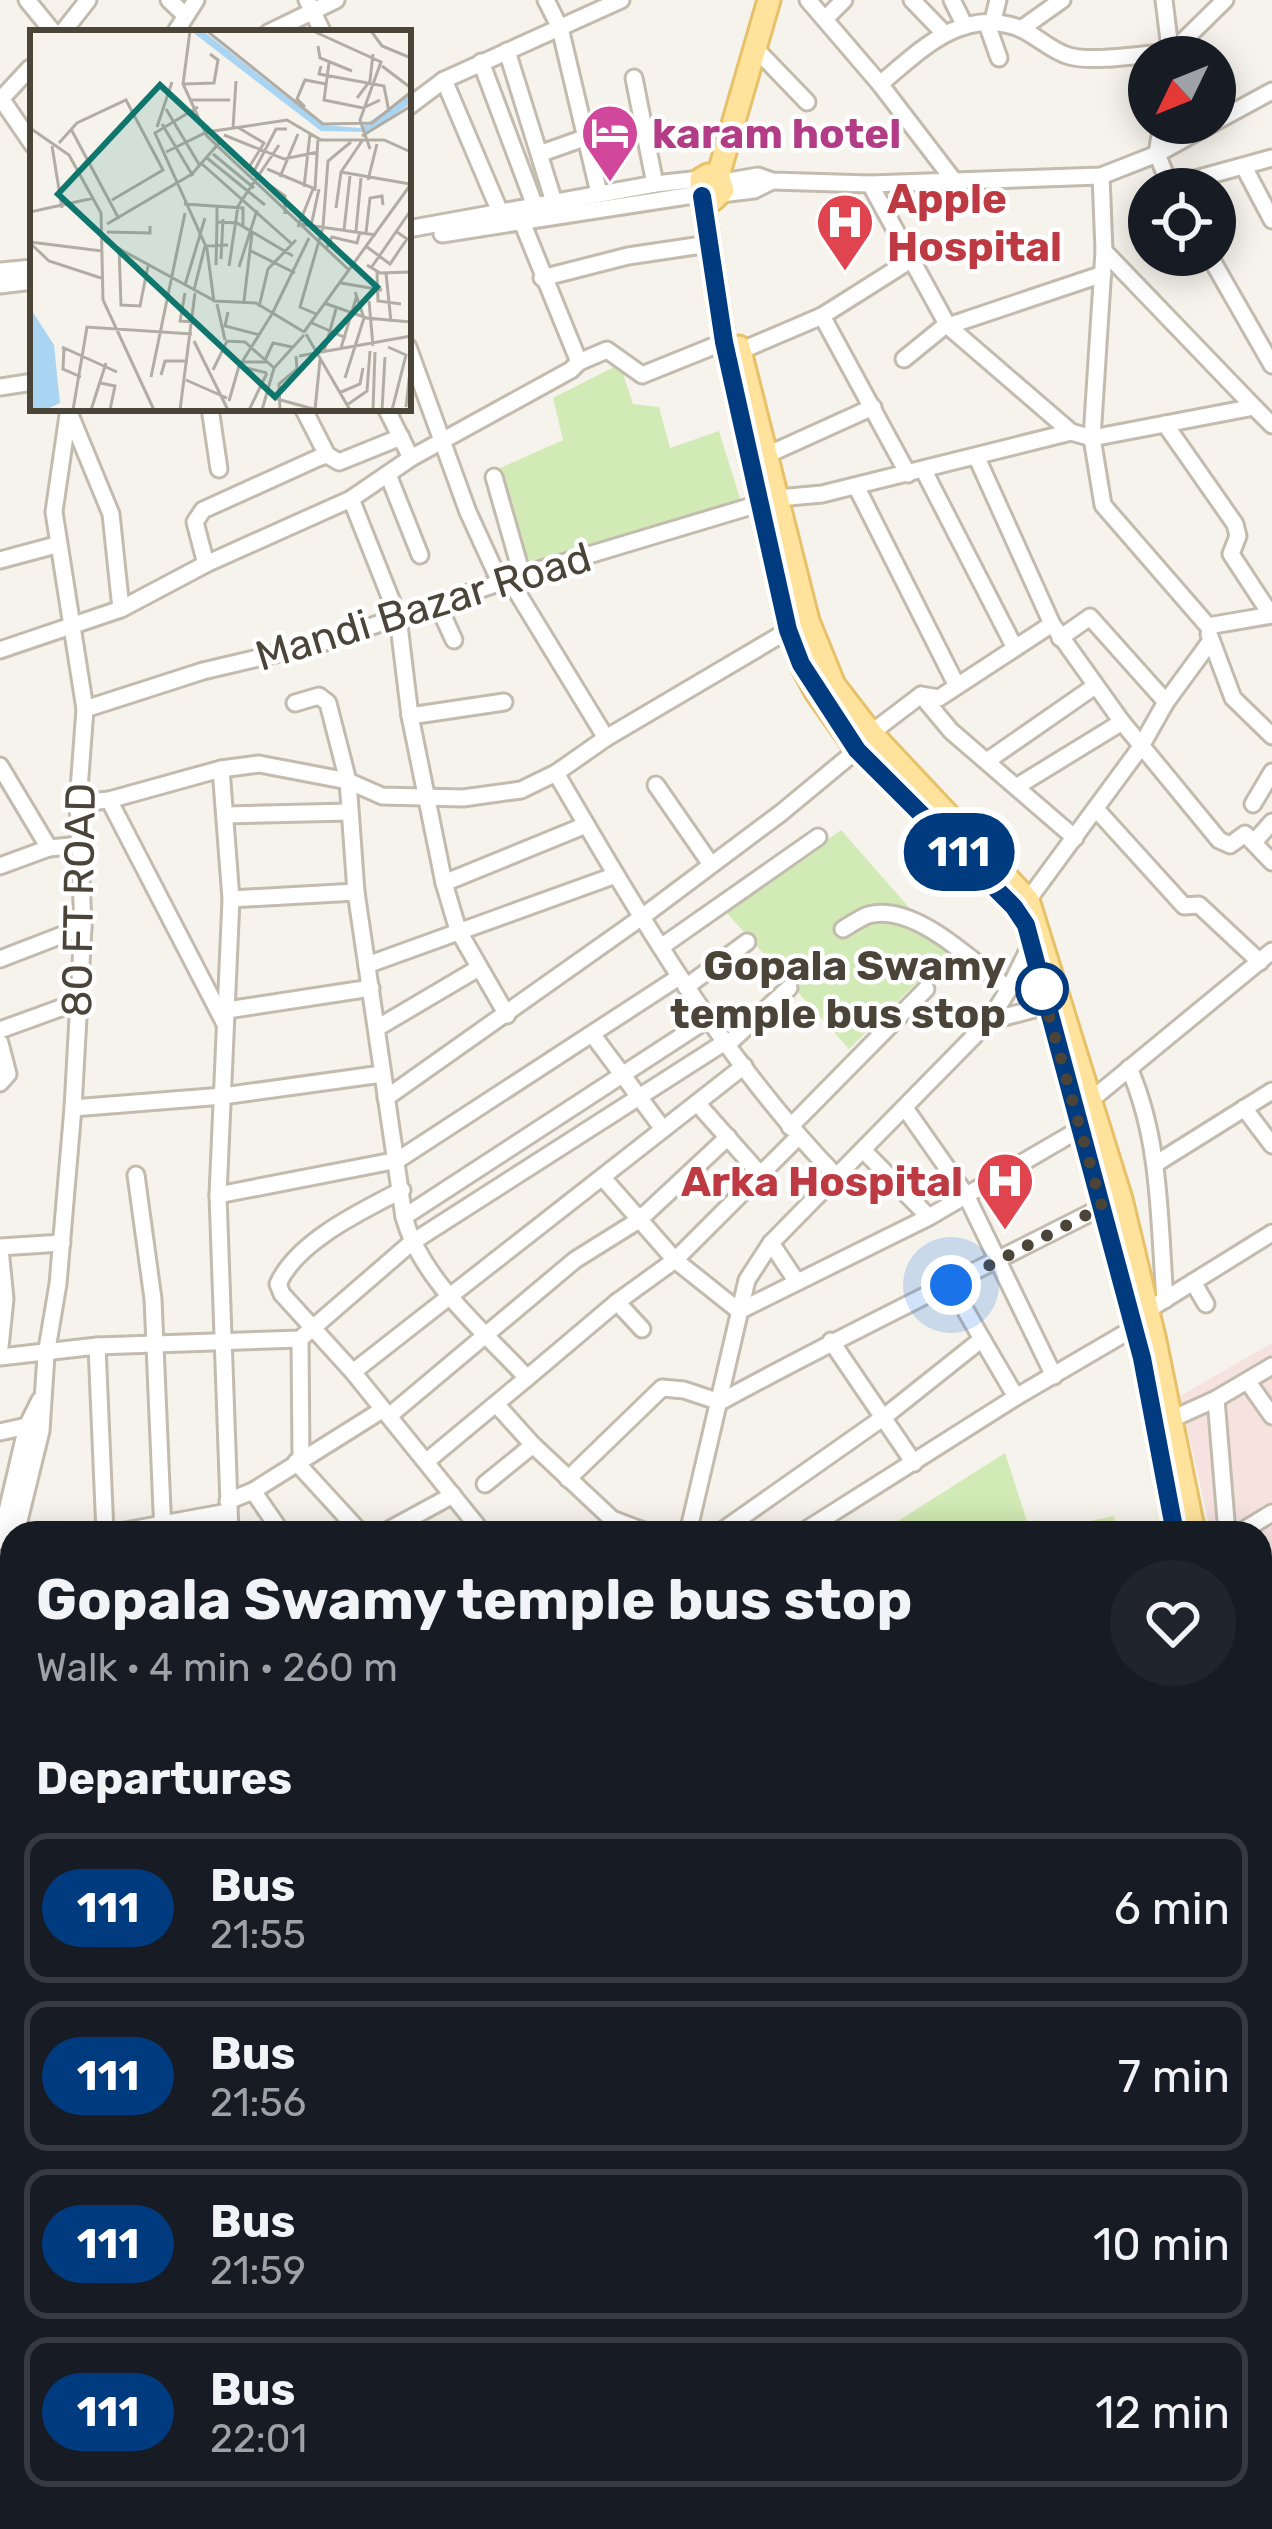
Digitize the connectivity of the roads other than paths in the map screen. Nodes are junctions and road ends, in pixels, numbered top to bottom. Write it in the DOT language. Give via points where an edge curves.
graph roads {
  1 [pos="28,0"];
  2 [pos="88,0"];
  3 [pos="169,0"];
  4 [pos="196,0"];
  5 [pos="336,0"];
  6 [pos="546,0"];
  7 [pos="621,0"];
  8 [pos="756,0"];
  9 [pos="769,0"];
  10 [pos="808,0"];
  11 [pos="844,0"];
  12 [pos="912,0"];
  13 [pos="952,0"];
  14 [pos="998,0"];
  15 [pos="1062,0"];
  16 [pos="1164,0"];
  17 [pos="1225,0"];
  18 [pos="310,6"];
  19 [pos="185,15"];
  20 [pos="826,18"];
  21 [pos="989,24"];
  22 [pos="965,26"];
  23 [pos="560,28"];
  24 [pos="1021,29"];
  25 [pos="55,30"];
  26 [pos="61,30"];
  27 [pos="177,30"];
  28 [pos="273,30"];
  29 [pos="943,32"];
  30 [pos="1169,36"];
  31 [pos="1190,36"];
  32 [pos="754,47"];
  33 [pos="507,51"];
  34 [pos="1128,55"];
  35 [pos="999,58"];
  36 [pos="481,62"];
  37 [pos="29,68"];
  38 [pos="634,78"];
  39 [pos="444,80"];
  40 [pos="880,84"];
  41 [pos="1272,91"];
  42 [pos="1,98"];
  43 [pos="807,102"];
  44 [pos="411,105"];
  45 [pos="1236,111"];
  46 [pos="30,134"];
  47 [pos="587,137"];
  48 [pos="1159,144"];
  49 [pos="1175,144"];
  50 [pos="1157,154"];
  51 [pos="1272,158"];
  52 [pos="1244,166"];
  53 [pos="1163,168"];
  54 [pos="1236,168"];
  55 [pos="1101,176"];
  56 [pos="955,182"];
  57 [pos="655,184"];
  58 [pos="870,184"];
  59 [pos="710,187"];
  60 [pos="599,194"];
  61 [pos="554,202"];
  62 [pos="536,206"];
  63 [pos="500,212"];
  64 [pos="1272,220"];
  65 [pos="522,222"];
  66 [pos="411,228"];
  67 [pos="411,239"];
  68 [pos="709,244"];
  69 [pos="1104,251"];
  70 [pos="910,261"];
  71 [pos="30,268"];
  72 [pos="0,271"];
  73 [pos="1103,274"];
  74 [pos="1221,276"];
  75 [pos="542,278"];
  76 [pos="30,281"];
  77 [pos="0,285"];
  78 [pos="822,316"];
  79 [pos="948,325"];
  80 [pos="732,347"];
  81 [pos="411,355"];
  82 [pos="904,359"];
  83 [pos="579,362"];
  84 [pos="1272,365"];
  85 [pos="30,382"];
  86 [pos="0,387"];
  87 [pos="873,407"];
  88 [pos="1263,407"];
  89 [pos="210,411"];
  90 [pos="305,411"];
  91 [pos="388,411"];
  92 [pos="70,413"];
  93 [pos="1165,424"];
  94 [pos="1272,425"];
  95 [pos="1071,432"];
  96 [pos="401,437"];
  97 [pos="1091,438"];
  98 [pos="441,442"];
  99 [pos="767,454"];
  100 [pos="327,455"];
  101 [pos="411,458"];
  102 [pos="977,458"];
  103 [pos="219,469"];
  104 [pos="916,473"];
  105 [pos="389,477"];
  106 [pos="494,477"];
  107 [pos="856,486"];
  108 [pos="351,499"];
  109 [pos="770,501"];
  110 [pos="0,541"];
  111 [pos="56,545"];
  112 [pos="420,555"];
  113 [pos="5,559"];
  114 [pos="206,564"];
  115 [pos="510,579"];
  116 [pos="437,603"];
  117 [pos="121,609"];
  118 [pos="1272,615"];
  119 [pos="398,617"];
  120 [pos="74,626"];
  121 [pos="798,626"];
  122 [pos="1056,631"];
  123 [pos="1209,634"];
  124 [pos="454,640"];
  125 [pos="1015,648"];
  126 [pos="0,650"];
  127 [pos="956,683"];
  128 [pos="1095,686"];
  129 [pos="921,695"];
  130 [pos="505,702"];
  131 [pos="1166,702"];
  132 [pos="295,703"];
  133 [pos="85,709"];
  134 [pos="410,716"];
  135 [pos="1122,722"];
  136 [pos="1272,736"];
  137 [pos="606,737"];
  138 [pos="864,742"];
  139 [pos="1140,748"];
  140 [pos="987,761"];
  141 [pos="0,766"];
  142 [pos="221,769"];
  143 [pos="556,772"];
  144 [pos="1272,772"];
  145 [pos="347,781"];
  146 [pos="656,784"];
  147 [pos="1016,787"];
  148 [pos="428,797"];
  149 [pos="109,800"];
  150 [pos="78,803"];
  151 [pos="1252,804"];
  152 [pos="1096,809"];
  153 [pos="349,812"];
  154 [pos="227,815"];
  155 [pos="1272,822"];
  156 [pos="586,825"];
  157 [pos="818,837"];
  158 [pos="1075,838"];
  159 [pos="1254,842"];
  160 [pos="81,845"];
  161 [pos="49,848"];
  162 [pos="1272,862"];
  163 [pos="710,863"];
  164 [pos="0,866"];
  165 [pos="616,875"];
  166 [pos="444,883"];
  167 [pos="356,892"];
  168 [pos="231,899"];
  169 [pos="1028,900"];
  170 [pos="642,917"];
  171 [pos="82,927"];
  172 [pos="843,929"];
  173 [pos="458,930"];
  174 [pos="1034,937"];
  175 [pos="747,942"];
  176 [pos="661,947"];
  177 [pos="1266,957"];
  178 [pos="0,959"];
  179 [pos="367,964"];
  180 [pos="477,969"];
  181 [pos="682,982"];
  182 [pos="370,988"];
  183 [pos="790,988"];
  184 [pos="926,989"];
  185 [pos="1010,989"];
  186 [pos="77,1001"];
  187 [pos="1046,1006"];
  188 [pos="506,1015"];
  189 [pos="226,1017"];
  190 [pos="708,1019"];
  191 [pos="989,1021"];
  192 [pos="377,1028"];
  193 [pos="0,1030"];
  194 [pos="592,1034"];
  195 [pos="0,1042"];
  196 [pos="726,1043"];
  197 [pos="744,1066"];
  198 [pos="1129,1068"];
  199 [pos="382,1074"];
  200 [pos="622,1076"];
  201 [pos="0,1083"];
  202 [pos="1272,1091"];
  203 [pos="223,1096"];
  204 [pos="386,1098"];
  205 [pos="638,1098"];
  206 [pos="1091,1100"];
  207 [pos="697,1102"];
  208 [pos="74,1108"];
  209 [pos="905,1108"];
  210 [pos="1244,1108"];
  211 [pos="1080,1129"];
  212 [pos="663,1130"];
  213 [pos="794,1132"];
  214 [pos="728,1137"];
  215 [pos="1272,1145"];
  216 [pos="864,1151"];
  217 [pos="398,1160"];
  218 [pos="1157,1163"];
  219 [pos="760,1174"];
  220 [pos="136,1175"];
  221 [pos="603,1178"];
  222 [pos="838,1178"];
  223 [pos="402,1190"];
  224 [pos="218,1195"];
  225 [pos="966,1196"];
  226 [pos="1102,1207"];
  227 [pos="404,1217"];
  228 [pos="929,1217"];
  229 [pos="639,1220"];
  230 [pos="1272,1233"];
  231 [pos="62,1243"];
  232 [pos="411,1243"];
  233 [pos="771,1243"];
  234 [pos="0,1248"];
  235 [pos="676,1260"];
  236 [pos="999,1260"];
  237 [pos="797,1282"];
  238 [pos="1193,1282"];
  239 [pos="951,1285"];
  240 [pos="452,1296"];
  241 [pos="616,1302"];
  242 [pos="1206,1304"];
  243 [pos="740,1311"];
  244 [pos="1149,1313"];
  245 [pos="642,1329"];
  246 [pos="306,1333"];
  247 [pos="488,1336"];
  248 [pos="982,1339"];
  249 [pos="831,1341"];
  250 [pos="155,1343"];
  251 [pos="223,1344"];
  252 [pos="97,1346"];
  253 [pos="0,1348"];
  254 [pos="46,1354"];
  255 [pos="0,1357"];
  256 [pos="1272,1366"];
  257 [pos="353,1372"];
  258 [pos="1054,1376"];
  259 [pos="527,1378"];
  260 [pos="1248,1382"];
  261 [pos="43,1394"];
  262 [pos="1016,1397"];
  263 [pos="1216,1399"];
  264 [pos="721,1402"];
  265 [pos="496,1404"];
  266 [pos="386,1413"];
  267 [pos="1272,1416"];
  268 [pos="884,1418"];
  269 [pos="1163,1423"];
  270 [pos="27,1426"];
  271 [pos="0,1432"];
  272 [pos="533,1445"];
  273 [pos="298,1460"];
  274 [pos="428,1461"];
  275 [pos="914,1463"];
  276 [pos="568,1479"];
  277 [pos="485,1484"];
  278 [pos="6,1491"];
  279 [pos="253,1491"];
  280 [pos="453,1495"];
  281 [pos="228,1507"];
  282 [pos="2,1521"];
  283 [pos="19,1521"];
  284 [pos="109,1521"];
  285 [pos="162,1521"];
  286 [pos="182,1521"];
  287 [pos="229,1521"];
  288 [pos="274,1521"];
  289 [pos="351,1521"];
  290 [pos="405,1521"];
  291 [pos="474,1521"];
  292 [pos="618,1521"];
  293 [pos="691,1521"];
  294 [pos="736,1521"];
  295 [pos="820,1521"];
  296 [pos="1174,1521"];
  297 [pos="1191,1521"];
  298 [pos="1226,1521"];
  1 -- 25 [label="street"];
  2 -- 26 [label="street"];
  3 -- 19 [label="street"];
  4 -- 19 [label="street"];
  5 -- 18 [label="street"];
  6 -- 23 [label="street"];
  7 -- 23 [label="street"];
  8 -- 59 [label="main road"];
  9 -- 32 [label="main road"];
  10 -- 20 [label="street"];
  11 -- 20 [label="street"];
  12 -- 29 [label="street"];
  13 -- 22 [label="street"];
  14 -- 21 [label="street"];
  15 -- 24 [label="street"];
  16 -- 30 [label="street"];
  17 -- 31 [label="street"];
  18 -- 28 [label="street"];
  19 -- 27 [label="street"];
  20 -- 40 [label="street"];
  21 -- 22 [label="street"];
  21 -- 24 [label="street"];
  21 -- 35 [label="street"];
  22 -- 29 [label="street"];
  23 -- 33 [label="street"];
  23 -- 47 [label="street"];
  24 -- 34 [label="street" via="1069,56"];
  29 -- 40 [label="street"];
  32 -- 43 [label="street"];
  32 -- 59 [label="main road"];
  33 -- 36 [label="street"];
  33 -- 61 [label="street"];
  36 -- 39 [label="street"];
  36 -- 62 [label="street"];
  37 -- 42 [label="street"];
  38 -- 57 [label="street"];
  39 -- 44 [label="street"];
  39 -- 63 [label="street"];
  40 -- 56 [label="street"];
  41 -- 45 [label="street"];
  42 -- 46 [label="street"];
  47 -- 60 [label="street"];
  47 -- 61 [label="street" via="539,154"];
  48 -- 50 [label="street"];
  49 -- 50 [label="street"];
  50 -- 53 [label="street"];
  50 -- 55 [label="street"];
  51 -- 52 [label="street"];
  52 -- 54 [label="street"];
  52 -- 64 [label="street"];
  55 -- 56 [label="street"];
  55 -- 69 [label="street"];
  56 -- 58 [label="street"];
  57 -- 59 [label="street"];
  57 -- 60 [label="street"];
  58 -- 59 [label="street" via="758,176"];
  58 -- 70 [label="street"];
  59 -- 65 [label="street"];
  59 -- 68 [label="main road"];
  59 -- 80 [label="main road"];
  60 -- 61 [label="street"];
  61 -- 62 [label="street"];
  62 -- 63 [label="street"];
  63 -- 66 [label="street"];
  65 -- 67 [label="street"];
  65 -- 75 [label="street"];
  68 -- 75 [label="street"];
  68 -- 80 [label="main road"];
  69 -- 73 [label="street"];
  69 -- 88 [label="street"];
  70 -- 78 [label="street"];
  70 -- 79 [label="street"];
  71 -- 72 [label="street"];
  73 -- 79 [label="street"];
  73 -- 97 [label="street"];
  74 -- 84 [label="street"];
  75 -- 83 [label="street"];
  76 -- 77 [label="street"];
  78 -- 80 [label="street"];
  78 -- 87 [label="street"];
  79 -- 82 [label="street"];
  79 -- 95 [label="street"];
  80 -- 83 [label="street" via="642,375 608,350"];
  80 -- 99 [label="main road"];
  80 -- 109 [label="main road"];
  81 -- 98 [label="street"];
  83 -- 98 [label="street"];
  85 -- 86 [label="street"];
  87 -- 99 [label="street"];
  87 -- 104 [label="street"];
  88 -- 93 [label="street"];
  88 -- 94 [label="street"];
  89 -- 103 [label="street"];
  90 -- 100 [label="street"];
  91 -- 96 [label="street"];
  92 -- 111 [label="street, 80 FT ROAD"];
  92 -- 117 [label="street" via="110,514"];
  93 -- 97 [label="street"];
  93 -- 118 [label="street" via="1235,524 1231,554"];
  95 -- 97 [label="street"];
  95 -- 102 [label="street, Mandi Bazar Road"];
  96 -- 100 [label="street" via="349,460"];
  96 -- 101 [label="street"];
  97 -- 123 [label="street" via="1103,505"];
  98 -- 101 [label="street"];
  98 -- 115 [label="street"];
  99 -- 109 [label="main road"];
  100 -- 114 [label="street" via="198,514"];
  101 -- 105 [label="street"];
  102 -- 104 [label="street, Mandi Bazar Road"];
  102 -- 122 [label="street"];
  104 -- 107 [label="street, Mandi Bazar Road"];
  104 -- 125 [label="street"];
  105 -- 108 [label="street"];
  105 -- 112 [label="street"];
  106 -- 115 [label="street"];
  107 -- 109 [label="street, Mandi Bazar Road"];
  107 -- 127 [label="street"];
  108 -- 114 [label="street"];
  108 -- 119 [label="street"];
  109 -- 115 [label="street, Mandi Bazar Road"];
  109 -- 121 [label="main road"];
  110 -- 113 [label="street"];
  111 -- 113 [label="street"];
  111 -- 120 [label="street, 80 FT ROAD"];
  114 -- 117 [label="street"];
  115 -- 116 [label="street, Mandi Bazar Road"];
  115 -- 137 [label="street"];
  116 -- 119 [label="street, Mandi Bazar Road"];
  116 -- 124 [label="street"];
  117 -- 120 [label="street"];
  118 -- 123 [label="street"];
  119 -- 133 [label="street, Mandi Bazar Road"];
  119 -- 134 [label="street"];
  120 -- 126 [label="street"];
  120 -- 133 [label="street, 80 FT ROAD"];
  121 -- 137 [label="street"];
  121 -- 138 [label="main road"];
  122 -- 125 [label="street"];
  122 -- 128 [label="street"];
  122 -- 131 [label="street" via="1090,617"];
  123 -- 131 [label="street"];
  123 -- 136 [label="street" via="1233,698"];
  125 -- 127 [label="street"];
  127 -- 129 [label="street" via="939,698"];
  128 -- 135 [label="street"];
  128 -- 140 [label="street"];
  129 -- 138 [label="street"];
  129 -- 140 [label="street"];
  130 -- 134 [label="street"];
  131 -- 139 [label="street"];
  132 -- 145 [label="street" via="319,696 328,703"];
  133 -- 150 [label="street, 80 FT ROAD"];
  134 -- 148 [label="street"];
  135 -- 139 [label="street"];
  135 -- 147 [label="street"];
  137 -- 143 [label="street"];
  138 -- 163 [label="street"];
  138 -- 169 [label="main road"];
  138 -- 174 [label="main road"];
  139 -- 152 [label="street"];
  139 -- 159 [label="street" via="1219,840 1230,845 1245,834"];
  140 -- 147 [label="street"];
  141 -- 161 [label="street"];
  142 -- 145 [label="street" via="259,764"];
  142 -- 149 [label="street"];
  142 -- 154 [label="street"];
  143 -- 148 [label="street" via="520,790"];
  143 -- 156 [label="street"];
  144 -- 151 [label="street"];
  145 -- 148 [label="street" via="382,796"];
  145 -- 153 [label="street"];
  146 -- 163 [label="street"];
  147 -- 158 [label="street"];
  148 -- 166 [label="street"];
  149 -- 150 [label="street"];
  149 -- 189 [label="street"];
  150 -- 160 [label="street, 80 FT ROAD"];
  152 -- 158 [label="street"];
  152 -- 177 [label="street" via="1184,906 1199,905"];
  153 -- 154 [label="street"];
  153 -- 167 [label="street"];
  154 -- 168 [label="street"];
  155 -- 159 [label="street"];
  156 -- 165 [label="street"];
  156 -- 166 [label="street"];
  157 -- 176 [label="street"];
  158 -- 169 [label="street"];
  159 -- 162 [label="street"];
  160 -- 161 [label="street"];
  160 -- 171 [label="street, 80 FT ROAD"];
  161 -- 164 [label="street"];
  163 -- 170 [label="street"];
  165 -- 170 [label="street"];
  165 -- 173 [label="street"];
  166 -- 173 [label="street"];
  167 -- 168 [label="street"];
  167 -- 179 [label="street"];
  168 -- 189 [label="street"];
  169 -- 174 [label="main road"];
  170 -- 176 [label="street"];
  170 -- 188 [label="street"];
  171 -- 178 [label="street"];
  171 -- 186 [label="street, 80 FT ROAD"];
  172 -- 185 [label="street" via="869,915 898,914"];
  173 -- 179 [label="street"];
  173 -- 180 [label="street"];
  174 -- 185 [label="street"];
  174 -- 187 [label="main road"];
  174 -- 206 [label="main road"];
  175 -- 181 [label="street"];
  176 -- 181 [label="street"];
  177 -- 198 [label="street"];
  179 -- 182 [label="street"];
  180 -- 188 [label="street"];
  180 -- 192 [label="street"];
  181 -- 190 [label="street"];
  181 -- 194 [label="street"];
  182 -- 189 [label="street"];
  182 -- 192 [label="street"];
  183 -- 196 [label="street"];
  184 -- 213 [label="street"];
  185 -- 191 [label="street"];
  186 -- 193 [label="street"];
  186 -- 208 [label="street, 80 FT ROAD"];
  187 -- 191 [label="street"];
  187 -- 211 [label="main road"];
  188 -- 204 [label="street"];
  189 -- 203 [label="street"];
  190 -- 196 [label="street"];
  190 -- 200 [label="street"];
  191 -- 209 [label="street"];
  192 -- 199 [label="street"];
  194 -- 200 [label="street"];
  194 -- 217 [label="street"];
  195 -- 201 [label="street" via="8,1074"];
  196 -- 197 [label="street"];
  196 -- 205 [label="street"];
  197 -- 207 [label="street"];
  197 -- 213 [label="street"];
  198 -- 206 [label="street"];
  198 -- 218 [label="street"];
  199 -- 203 [label="street"];
  199 -- 204 [label="street"];
  200 -- 205 [label="street"];
  200 -- 227 [label="street"];
  202 -- 210 [label="street"];
  203 -- 208 [label="street"];
  203 -- 224 [label="street"];
  204 -- 217 [label="street"];
  205 -- 212 [label="street"];
  205 -- 232 [label="street"];
  206 -- 244 [label="main road"];
  207 -- 212 [label="street"];
  207 -- 214 [label="street"];
  208 -- 231 [label="street, 80 FT ROAD"];
  209 -- 216 [label="street"];
  209 -- 225 [label="street"];
  210 -- 215 [label="street"];
  210 -- 218 [label="street"];
  211 -- 225 [label="street"];
  211 -- 226 [label="main road"];
  212 -- 221 [label="street"];
  213 -- 219 [label="street"];
  213 -- 222 [label="street"];
  214 -- 219 [label="street"];
  214 -- 229 [label="street"];
  216 -- 222 [label="street"];
  216 -- 228 [label="street"];
  217 -- 223 [label="street"];
  217 -- 224 [label="street"];
  218 -- 244 [label="street"];
  219 -- 235 [label="street"];
  220 -- 250 [label="street"];
  221 -- 229 [label="street"];
  221 -- 240 [label="street"];
  222 -- 233 [label="street"];
  223 -- 227 [label="street"];
  223 -- 246 [label="street" via="340,1222 280,1277"];
  224 -- 251 [label="street"];
  225 -- 228 [label="street"];
  225 -- 236 [label="street"];
  226 -- 236 [label="street"];
  226 -- 244 [label="main road"];
  227 -- 232 [label="street"];
  228 -- 237 [label="street"];
  229 -- 235 [label="street"];
  229 -- 247 [label="street" via="575,1260"];
  230 -- 238 [label="street"];
  231 -- 234 [label="street"];
  231 -- 254 [label="street, 80 FT ROAD"];
  232 -- 240 [label="street"];
  232 -- 246 [label="street"];
  233 -- 237 [label="street"];
  233 -- 243 [label="street" via="747,1280"];
  234 -- 253 [label="street"];
  235 -- 241 [label="street"];
  235 -- 243 [label="street"];
  236 -- 239 [label="street"];
  236 -- 258 [label="street"];
  237 -- 243 [label="street"];
  238 -- 242 [label="street"];
  238 -- 244 [label="street"];
  239 -- 248 [label="street"];
  239 -- 249 [label="street"];
  240 -- 247 [label="street"];
  240 -- 257 [label="street"];
  241 -- 245 [label="street"];
  241 -- 259 [label="street"];
  243 -- 264 [label="street"];
  244 -- 258 [label="street"];
  244 -- 269 [label="main road"];
  246 -- 251 [label="street"];
  246 -- 257 [label="street"];
  246 -- 273 [label="street"];
  247 -- 259 [label="street"];
  247 -- 266 [label="street"];
  248 -- 262 [label="street"];
  248 -- 268 [label="street"];
  249 -- 264 [label="street"];
  249 -- 268 [label="street"];
  250 -- 251 [label="street"];
  250 -- 252 [label="street"];
  250 -- 285 [label="street"];
  251 -- 281 [label="street"];
  252 -- 254 [label="street"];
  252 -- 284 [label="street"];
  254 -- 255 [label="street"];
  254 -- 261 [label="street, 80 FT ROAD"];
  256 -- 260 [label="street"];
  257 -- 266 [label="street"];
  258 -- 262 [label="street"];
  259 -- 265 [label="street"];
  260 -- 263 [label="street"];
  260 -- 267 [label="street"];
  261 -- 270 [label="street, 80 FT ROAD"];
  261 -- 283 [label="street, 80 FT ROAD"];
  262 -- 275 [label="street"];
  263 -- 269 [label="street"];
  263 -- 298 [label="street"];
  264 -- 276 [label="street" via="662,1388"];
  264 -- 293 [label="street"];
  265 -- 272 [label="street"];
  265 -- 274 [label="street"];
  266 -- 273 [label="street"];
  266 -- 274 [label="street"];
  268 -- 275 [label="street"];
  268 -- 294 [label="street"];
  269 -- 296 [label="main road"];
  269 -- 297 [label="main road"];
  270 -- 271 [label="street"];
  270 -- 278 [label="street, 80 FT ROAD"];
  272 -- 276 [label="street"];
  272 -- 277 [label="street"];
  273 -- 279 [label="street"];
  273 -- 289 [label="street"];
  274 -- 280 [label="street"];
  275 -- 295 [label="street"];
  276 -- 292 [label="street"];
  278 -- 282 [label="street, 80 FT ROAD"];
  279 -- 281 [label="street"];
  279 -- 288 [label="street"];
  280 -- 290 [label="street"];
  280 -- 291 [label="street"];
  281 -- 286 [label="street"];
  281 -- 287 [label="street"];
}
